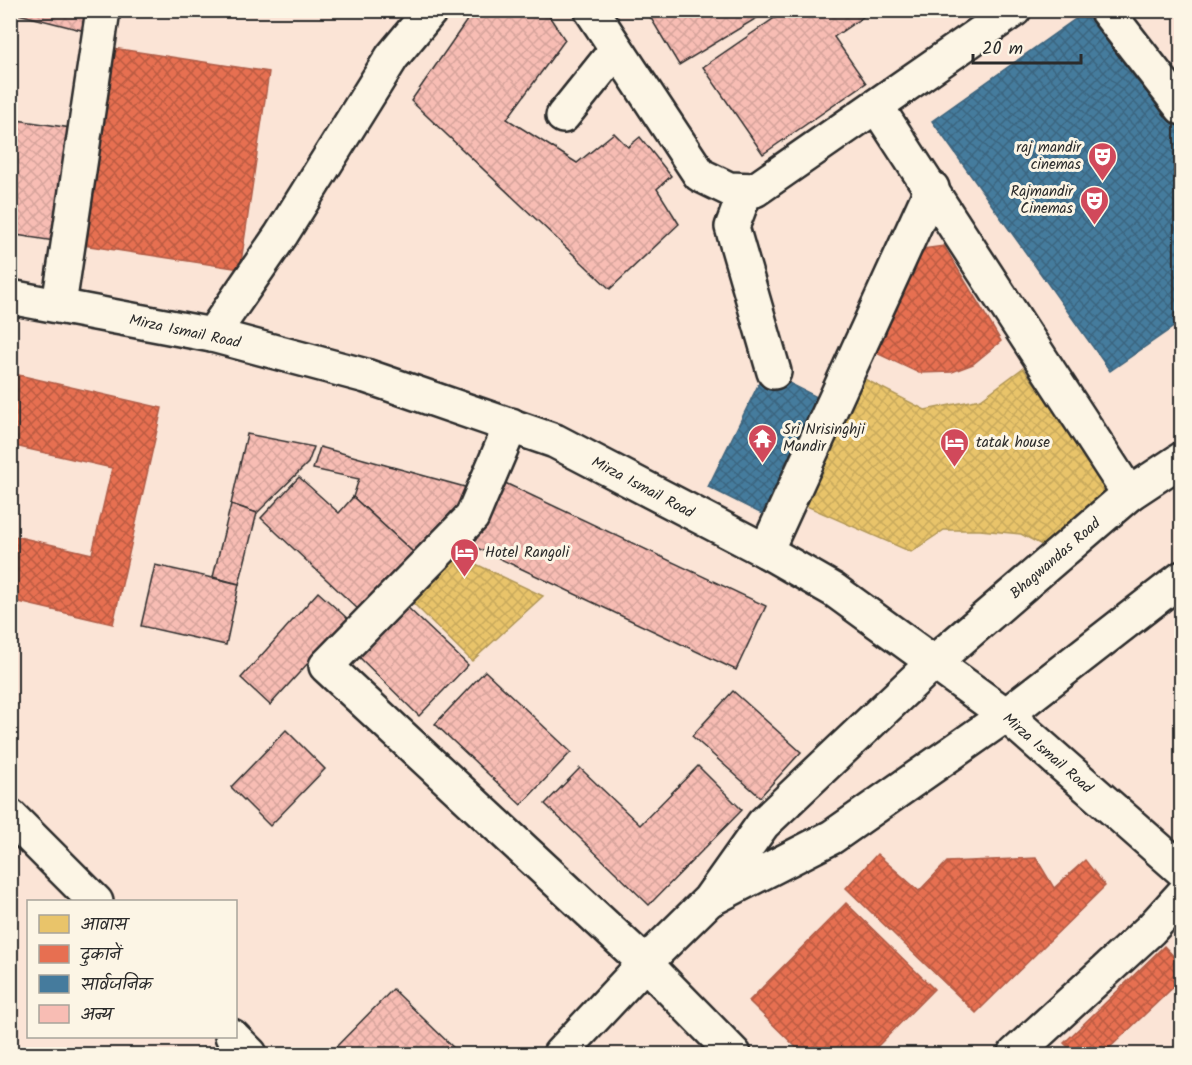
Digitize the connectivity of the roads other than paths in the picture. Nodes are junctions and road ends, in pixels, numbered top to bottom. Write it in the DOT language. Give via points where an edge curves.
graph roads {
  1 [pos="104,10"];
  2 [pos="431,10"];
  3 [pos="591,10"];
  4 [pos="1014,10"];
  5 [pos="1106,10"];
  6 [pos="616,50"];
  7 [pos="877,107"];
  8 [pos="1182,108"];
  9 [pos="563,116"];
  10 [pos="932,189"];
  11 [pos="746,190"];
  12 [pos="10,297"];
  13 [pos="59,305"];
  14 [pos="212,335"];
  15 [pos="774,372"];
  16 [pos="511,425"];
  17 [pos="1182,459"];
  18 [pos="1129,494"];
  19 [pos="766,550"];
  20 [pos="1182,578"];
  21 [pos="933,663"];
  22 [pos="1006,716"];
  23 [pos="10,816"];
  24 [pos="1182,870"];
  25 [pos="1182,895"];
  26 [pos="94,900"];
  27 [pos="709,900"];
  28 [pos="645,963"];
  29 [pos="234,1038"];
  30 [pos="250,1054"];
  31 [pos="560,1054"];
  32 [pos="734,1054"];
  33 [pos="1015,1054"];
  1 -- 13 [label="main road"];
  2 -- 14 [label="main road" via="392,57 281,235"];
  3 -- 6 [label="main road"];
  4 -- 7 [label="main road"];
  5 -- 8 [label="main road"];
  6 -- 9 [label="main road"];
  6 -- 11 [label="main road" via="700,175 729,189"];
  7 -- 10 [label="main road"];
  7 -- 11 [label="main road" via="755,190"];
  10 -- 18 [label="main road"];
  10 -- 19 [label="main road"];
  11 -- 15 [label="main road" via="732,227"];
  12 -- 13 [label="main road, Mirza Ismail Road"];
  13 -- 14 [label="main road, Mirza Ismail Road"];
  14 -- 16 [label="main road, Mirza Ismail Road" via="366,376"];
  16 -- 19 [label="main road, Mirza Ismail Road" via="555,441"];
  16 -- 28 [label="main road" via="472,517 326,666"];
  17 -- 18 [label="main road, Bhagwandas Road"];
  18 -- 21 [label="main road, Bhagwandas Road"];
  19 -- 21 [label="main road, Mirza Ismail Road" via="834,590"];
  20 -- 22 [label="main road"];
  21 -- 22 [label="main road, Mirza Ismail Road"];
  21 -- 27 [label="main road, Bhagwandas Road" via="763,824"];
  22 -- 24 [label="main road, Mirza Ismail Road"];
  22 -- 27 [label="main road" via="832,837"];
  23 -- 26 [label="main road"];
  25 -- 33 [label="main road" via="1151,929"];
  27 -- 28 [label="main road"];
  28 -- 31 [label="main road"];
  28 -- 32 [label="main road"];
  29 -- 30 [label="main road"];
}
